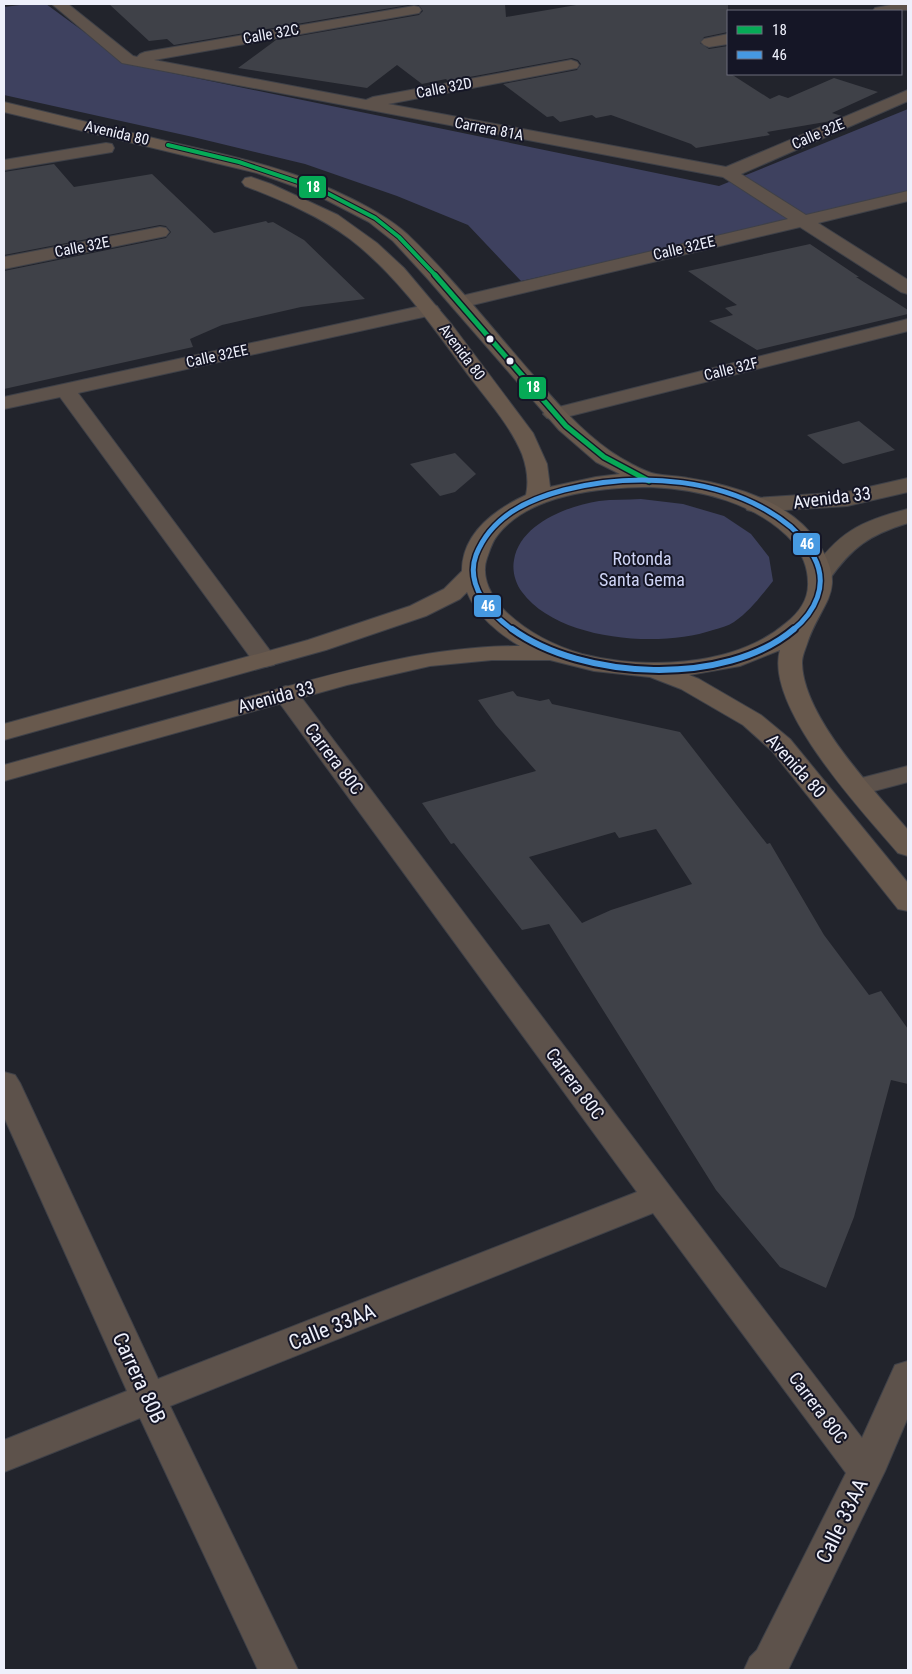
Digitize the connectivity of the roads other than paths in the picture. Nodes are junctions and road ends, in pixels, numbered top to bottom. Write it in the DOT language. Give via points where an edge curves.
graph roads {
  1 [pos="59,4"];
  2 [pos="908,6"];
  3 [pos="414,10"];
  4 [pos="886,10"];
  5 [pos="727,39"];
  6 [pos="710,42"];
  7 [pos="128,60"];
  8 [pos="570,65"];
  9 [pos="908,95"];
  10 [pos="359,104"];
  11 [pos="4,107"];
  12 [pos="4,123"];
  13 [pos="106,148"];
  14 [pos="4,165"];
  15 [pos="728,173"];
  16 [pos="908,196"];
  17 [pos="802,220"];
  18 [pos="160,232"];
  19 [pos="4,263"];
  20 [pos="908,288"];
  21 [pos="460,302"];
  22 [pos="430,310"];
  23 [pos="908,325"];
  24 [pos="65,389"];
  25 [pos="4,403"];
  26 [pos="554,414"];
  27 [pos="649,481"];
  28 [pos="908,485"];
  29 [pos="537,498"];
  30 [pos="755,505"];
  31 [pos="908,516"];
  32 [pos="473,573"];
  33 [pos="821,575"];
  34 [pos="801,625"];
  35 [pos="554,653"];
  36 [pos="265,660"];
  37 [pos="652,670"];
  38 [pos="286,694"];
  39 [pos="4,732"];
  40 [pos="4,774"];
  41 [pos="908,774"];
  42 [pos="859,787"];
  43 [pos="908,847"];
  44 [pos="908,902"];
  45 [pos="4,1083"];
  46 [pos="659,1197"];
  47 [pos="908,1376"];
  48 [pos="149,1400"];
  49 [pos="4,1456"];
  50 [pos="866,1471"];
  51 [pos="775,1668"];
  52 [pos="278,1670"];
  1 -- 7 [label="street, Carrera 81A"];
  2 -- 4 [label="street"];
  3 -- 7 [label="street, Calle 32C"];
  5 -- 6 [label="street"];
  7 -- 10 [label="street, Carrera 81A"];
  8 -- 10 [label="street, Calle 32D"];
  9 -- 15 [label="street, Calle 32E"];
  10 -- 15 [label="street, Carrera 81A"];
  11 -- 21 [label="main road, Avenida 80" via="239,162 319,190 375,218 400,238"];
  12 -- 13 [label="main road, Avenida 80"];
  13 -- 14 [label="street"];
  13 -- 22 [label="main road, Avenida 80" via="251,182 308,207 356,234 402,276"];
  15 -- 17 [label="street, Carrera 81A"];
  16 -- 17 [label="street, Calle 32EE"];
  17 -- 20 [label="street, Carrera 81A"];
  17 -- 21 [label="street, Calle 32EE"];
  18 -- 19 [label="street, Calle 32E"];
  21 -- 26 [label="main road, Avenida 80"];
  22 -- 24 [label="street, Calle 32EE"];
  22 -- 29 [label="main road, Avenida 80" via="522,433 539,474"];
  23 -- 26 [label="street, Calle 32F"];
  24 -- 25 [label="street, Calle 32EE"];
  24 -- 36 [label="street"];
  26 -- 27 [label="main road, Avenida 80" via="604,457"];
  27 -- 29 [label="main road" via="609,481 571,487"];
  27 -- 30 [label="main road" via="699,487"];
  28 -- 30 [label="street, Avenida 33" via="847,499"];
  29 -- 32 [label="main road" via="509,512 488,531 476,551"];
  30 -- 33 [label="main road" via="796,531 812,550"];
  31 -- 33 [label="street, Avenida 33" via="874,526 850,542 834,555"];
  32 -- 35 [label="main road" via="479,596 496,617 520,636"];
  32 -- 36 [label="main road" via="452,594 418,611"];
  33 -- 34 [label="main road" via="818,601"];
  34 -- 37 [label="main road" via="772,645 732,661"];
  34 -- 42 [label="main road, Avenida 80" via="790,662 794,687 807,718"];
  35 -- 37 [label="main road" via="594,664"];
  35 -- 38 [label="main road, Avenida 33" via="492,652 430,659"];
  36 -- 39 [label="main road"];
  37 -- 44 [label="main road, Avenida 80" via="690,684 752,720 781,745"];
  38 -- 40 [label="main road, Avenida 33"];
  38 -- 46 [label="street, Carrera 80C"];
  41 -- 42 [label="street"];
  42 -- 43 [label="main road, Avenida 80"];
  45 -- 48 [label="street, Carrera 80B"];
  46 -- 48 [label="street, Calle 33AA"];
  46 -- 50 [label="street, Carrera 80C"];
  47 -- 50 [label="street, Calle 33AA"];
  48 -- 49 [label="street, Calle 33AA"];
  48 -- 52 [label="street, Carrera 80B"];
  50 -- 51 [label="street, Calle 33AA"];
}
